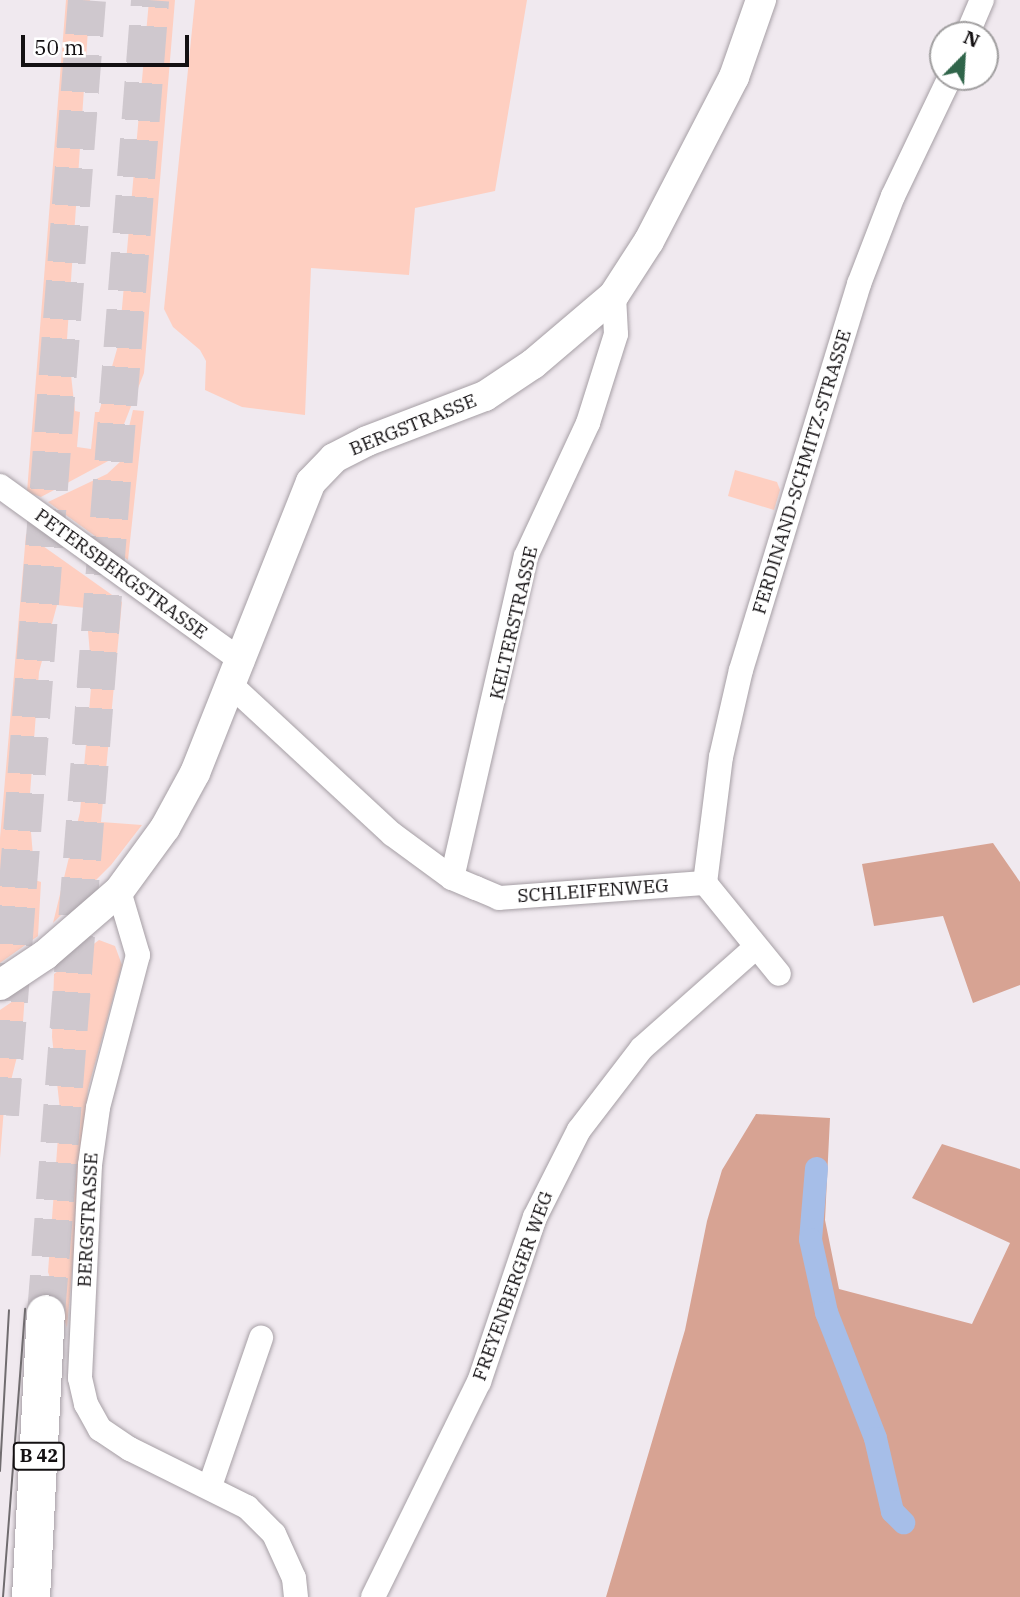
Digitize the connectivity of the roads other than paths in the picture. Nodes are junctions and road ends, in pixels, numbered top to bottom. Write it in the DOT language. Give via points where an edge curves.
graph roads {
  1 [pos="761,0"];
  2 [pos="982,0"];
  3 [pos="973,21"];
  4 [pos="943,91"];
  5 [pos="614,295"];
  6 [pos="0,486"];
  7 [pos="236,673"];
  8 [pos="452,878"];
  9 [pos="705,883"];
  10 [pos="119,891"];
  11 [pos="756,947"];
  12 [pos="779,974"];
  13 [pos="0,985"];
  14 [pos="46,1314"];
  15 [pos="261,1338"];
  16 [pos="210,1486"];
  17 [pos="31,1597"];
  18 [pos="296,1597"];
  19 [pos="373,1597"];
  1 -- 5 [label="street, BERGSTRASSE" via="734,77 649,241"];
  2 -- 3 [label="street"];
  4 -- 9 [label="street, FERDINAND-SCHMITZ-STRASSE" via="893,196 859,284 741,670 721,757"];
  5 -- 7 [label="street, BERGSTRASSE" via="533,363 485,396 334,458 311,482"];
  5 -- 8 [label="street, KELTERSTRASSE" via="616,334 588,423 526,556"];
  6 -- 7 [label="street, PETERSBERGSTRASSE"];
  7 -- 8 [label="street, SCHLEIFENWEG" via="320,771"];
  7 -- 10 [label="street, BERGSTRASSE" via="195,773 165,828"];
  8 -- 9 [label="street, SCHLEIFENWEG" via="499,898"];
  9 -- 11 [label="street"];
  10 -- 13 [label="street, BERGSTRASSE" via="46,955"];
  10 -- 16 [label="street, BERGSTRASSE" via="138,955 97,1108 89,1165 80,1378 86,1404 100,1429 130,1449"];
  11 -- 12 [label="street"];
  11 -- 19 [label="street, FREYENBERGER WEG" via="642,1048 579,1130 535,1217 480,1382"];
  14 -- 17 [label="highway, B 42"];
  15 -- 16 [label="street"];
  16 -- 18 [label="street, BERGSTRASSE" via="247,1507 274,1534 294,1578"];
}
